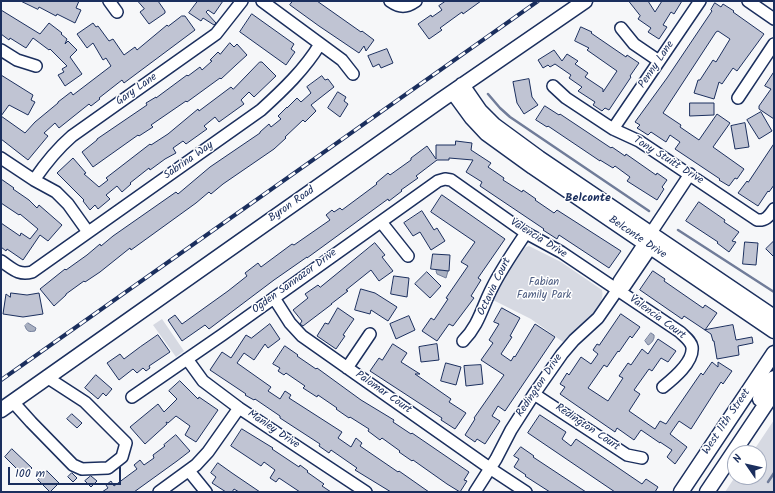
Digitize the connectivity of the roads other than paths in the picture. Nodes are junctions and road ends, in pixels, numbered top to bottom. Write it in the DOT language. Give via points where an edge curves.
graph roads {
  1 [pos="109,1"];
  2 [pos="242,1"];
  3 [pos="262,1"];
  4 [pos="390,1"];
  5 [pos="416,1"];
  6 [pos="585,1"];
  7 [pos="700,1"];
  8 [pos="748,1"];
  9 [pos="117,12"];
  10 [pos="774,19"];
  11 [pos="621,28"];
  12 [pos="320,44"];
  13 [pos="774,44"];
  14 [pos="1,50"];
  15 [pos="660,61"];
  16 [pos="36,66"];
  17 [pos="353,74"];
  18 [pos="553,86"];
  19 [pos="458,88"];
  20 [pos="738,98"];
  21 [pos="613,129"];
  22 [pos="1,158"];
  23 [pos="693,177"];
  24 [pos="34,180"];
  25 [pos="460,186"];
  26 [pos="774,209"];
  27 [pos="381,222"];
  28 [pos="88,232"];
  29 [pos="526,233"];
  30 [pos="651,240"];
  31 [pos="408,256"];
  32 [pos="1,261"];
  33 [pos="618,289"];
  34 [pos="274,298"];
  35 [pos="774,317"];
  36 [pos="774,331"];
  37 [pos="370,334"];
  38 [pos="462,341"];
  39 [pos="774,353"];
  40 [pos="187,359"];
  41 [pos="347,368"];
  42 [pos="48,378"];
  43 [pos="774,378"];
  44 [pos="663,387"];
  45 [pos="774,392"];
  46 [pos="534,394"];
  47 [pos="132,397"];
  48 [pos="14,402"];
  49 [pos="239,408"];
  50 [pos="1,410"];
  51 [pos="738,445"];
  52 [pos="739,445"];
  53 [pos="642,458"];
  54 [pos="727,462"];
  55 [pos="491,469"];
  56 [pos="189,471"];
  57 [pos="159,492"];
  58 [pos="206,492"];
  59 [pos="366,492"];
  60 [pos="475,492"];
  61 [pos="526,492"];
  62 [pos="681,492"];
  63 [pos="707,492"];
  1 -- 9 [label="street"];
  2 -- 24 [label="street, Gary Lane" via="216,34 72,136 50,158"];
  3 -- 12 [label="street"];
  4 -- 5 [label="street" via="400,7"];
  6 -- 19 [label="main road, Byron Road"];
  7 -- 15 [label="street, Penny Lane"];
  8 -- 10 [label="street"];
  11 -- 15 [label="street" via="634,44"];
  12 -- 17 [label="street" via="342,60"];
  12 -- 28 [label="street, Sabrina Way" via="288,86 261,110"];
  13 -- 20 [label="street"];
  14 -- 16 [label="street" via="16,60"];
  15 -- 21 [label="street, Penny Lane"];
  18 -- 21 [label="street, Tony Stuitt Drive" via="566,98"];
  19 -- 30 [label="main road, Belconte Drive" via="494,125"];
  19 -- 42 [label="main road, Byron Road"];
  21 -- 23 [label="street, Tony Stuitt Drive" via="639,141"];
  22 -- 24 [label="street"];
  23 -- 26 [label="street, Tony Stuitt Drive" via="757,220 768,217"];
  23 -- 30 [label="street, Redington Drive"];
  24 -- 28 [label="street" via="56,192"];
  25 -- 27 [label="street, Ogden Sannazor Drive" via="451,180 438,181"];
  25 -- 29 [label="street, Valencia Drive"];
  27 -- 31 [label="street"];
  27 -- 34 [label="street, Ogden Sannazor Drive"];
  28 -- 32 [label="street, Sabrina Way" via="32,272 18,272"];
  29 -- 33 [label="street, Valencia Drive"];
  29 -- 38 [label="street, Octavia Court" via="504,265 478,322"];
  30 -- 33 [label="street, Redington Drive" via="619,281"];
  30 -- 35 [label="main road, Belconte Drive"];
  30 -- 36 [label="main road, Belconte Drive"];
  33 -- 44 [label="street, Valencia Court" via="680,332 692,347 686,365"];
  33 -- 46 [label="street, Redington Drive" via="598,318 562,354"];
  34 -- 40 [label="street, Ogden Sannazor Drive"];
  34 -- 41 [label="street, Palomar Court" via="302,336"];
  37 -- 41 [label="street"];
  39 -- 62 [label="main road, West 11th Street"];
  40 -- 47 [label="street, Ogden Sannazor Drive"];
  40 -- 49 [label="street, Manley Drive" via="203,380"];
  41 -- 55 [label="street, Palomar Court"];
  42 -- 48 [label="main road, Byron Road"];
  42 -- 48 [label="street" via="85,402 126,442 122,457 108,468 82,469 73,465"];
  43 -- 51 [label="main road" via="746,420"];
  45 -- 52 [label="main road, West 11th Street"];
  46 -- 53 [label="street, Redington Court" via="627,455"];
  46 -- 55 [label="street, Redington Drive" via="511,430"];
  48 -- 50 [label="main road, Byron Road"];
  49 -- 56 [label="street" via="208,452"];
  49 -- 59 [label="street, Manley Drive"];
  54 -- 63 [label="main road, West 11th Street"];
  55 -- 60 [label="street, Redington Drive"];
  55 -- 61 [label="street, Palomar Court"];
  56 -- 57 [label="street"];
  56 -- 58 [label="street"];
}
